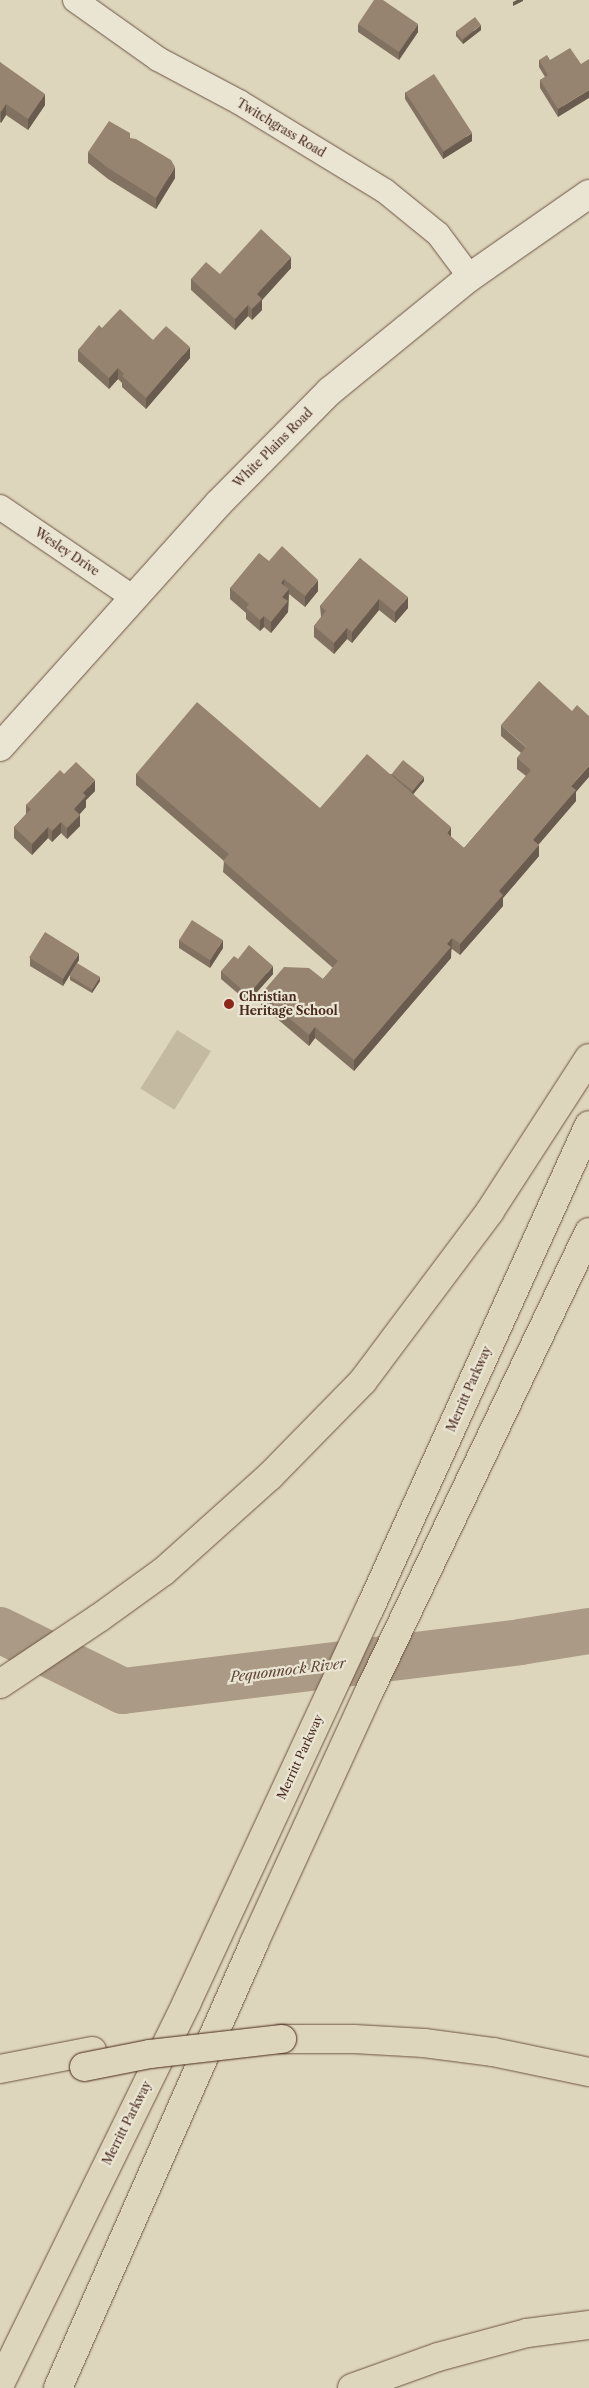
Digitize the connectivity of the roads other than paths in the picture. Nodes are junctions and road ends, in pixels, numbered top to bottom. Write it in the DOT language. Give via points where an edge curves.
graph roads {
  1 [pos="75,0"];
  2 [pos="589,194"];
  3 [pos="470,277"];
  4 [pos="0,507"];
  5 [pos="134,598"];
  6 [pos="0,747"];
  7 [pos="589,1058"];
  8 [pos="589,1126"];
  9 [pos="589,1232"];
  10 [pos="0,1684"];
  11 [pos="88,2059"];
  12 [pos="0,2069"];
  13 [pos="589,2072"];
  14 [pos="0,2088"];
  15 [pos="589,2325"];
  16 [pos="0,2384"];
  17 [pos="58,2388"];
  18 [pos="352,2388"];
  1 -- 3 [label="street, Twitchgrass Road" via="158,59 239,102 385,191 438,234"];
  2 -- 3 [label="main road, White Plains Road"];
  3 -- 5 [label="main road, White Plains Road" via="323,398 219,503"];
  4 -- 5 [label="street, Wesley Drive"];
  5 -- 6 [label="main road, White Plains Road"];
  7 -- 10 [label="highway" via="490,1211 363,1381 249,1495 164,1571"];
  8 -- 16 [label="highway, Merritt Parkway" via="187,2002"];
  9 -- 17 [label="highway" via="410,1602 250,1952"];
  11 -- 12 [label="highway"];
  11 -- 13 [label="highway, bridge" via="282,2038 354,2039 424,2043 493,2052"];
  11 -- 14 [label="highway"];
  15 -- 18 [label="highway" via="526,2333 438,2357"];
}
